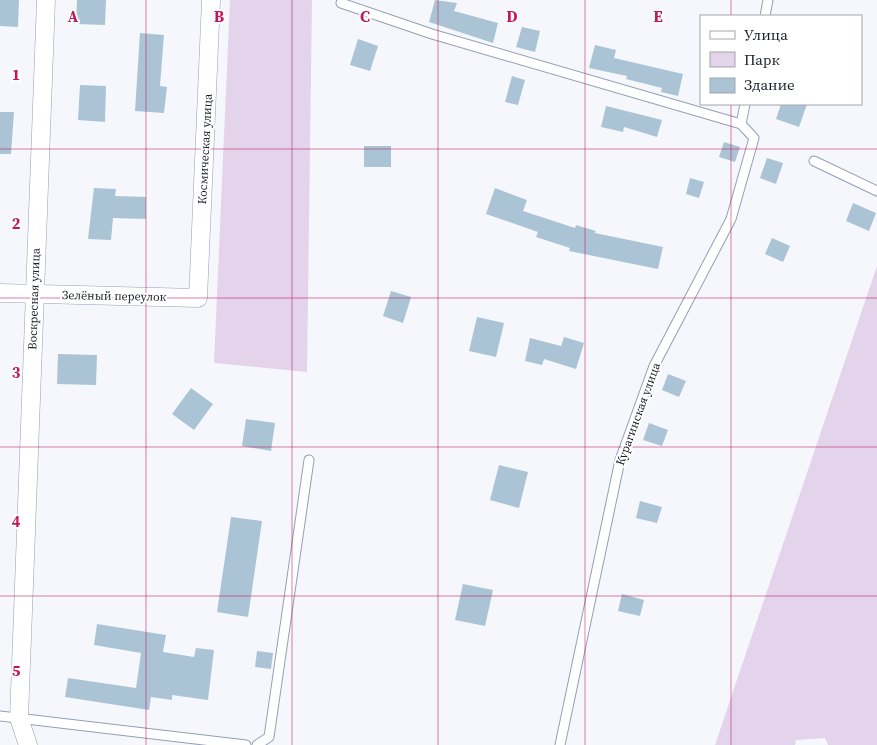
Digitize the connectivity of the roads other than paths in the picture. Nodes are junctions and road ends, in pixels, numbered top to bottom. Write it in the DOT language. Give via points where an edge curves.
graph roads {
  1 [pos="46,0"];
  2 [pos="211,0"];
  3 [pos="768,0"];
  4 [pos="341,3"];
  5 [pos="765,15"];
  6 [pos="745,105"];
  7 [pos="741,124"];
  8 [pos="814,161"];
  9 [pos="877,191"];
  10 [pos="0,293"];
  11 [pos="34,295"];
  12 [pos="198,298"];
  13 [pos="309,460"];
  14 [pos="0,716"];
  15 [pos="18,718"];
  16 [pos="28,745"];
  17 [pos="246,745"];
  18 [pos="258,745"];
  19 [pos="560,745"];
  1 -- 11 [label="street, Воскресная улица"];
  2 -- 12 [label="street, Космическая улица"];
  3 -- 5 [label="lane"];
  4 -- 7 [label="lane" via="432,34"];
  6 -- 7 [label="lane"];
  7 -- 19 [label="lane, Курагинская улица" via="754,138 731,219 654,366 620,460"];
  8 -- 9 [label="lane"];
  10 -- 11 [label="street, Зелёный переулок"];
  11 -- 12 [label="street, Зелёный переулок"];
  11 -- 15 [label="street, Воскресная улица"];
  13 -- 18 [label="lane" via="268,737"];
  14 -- 15 [label="lane"];
  15 -- 16 [label="street"];
  15 -- 17 [label="lane"];
}
